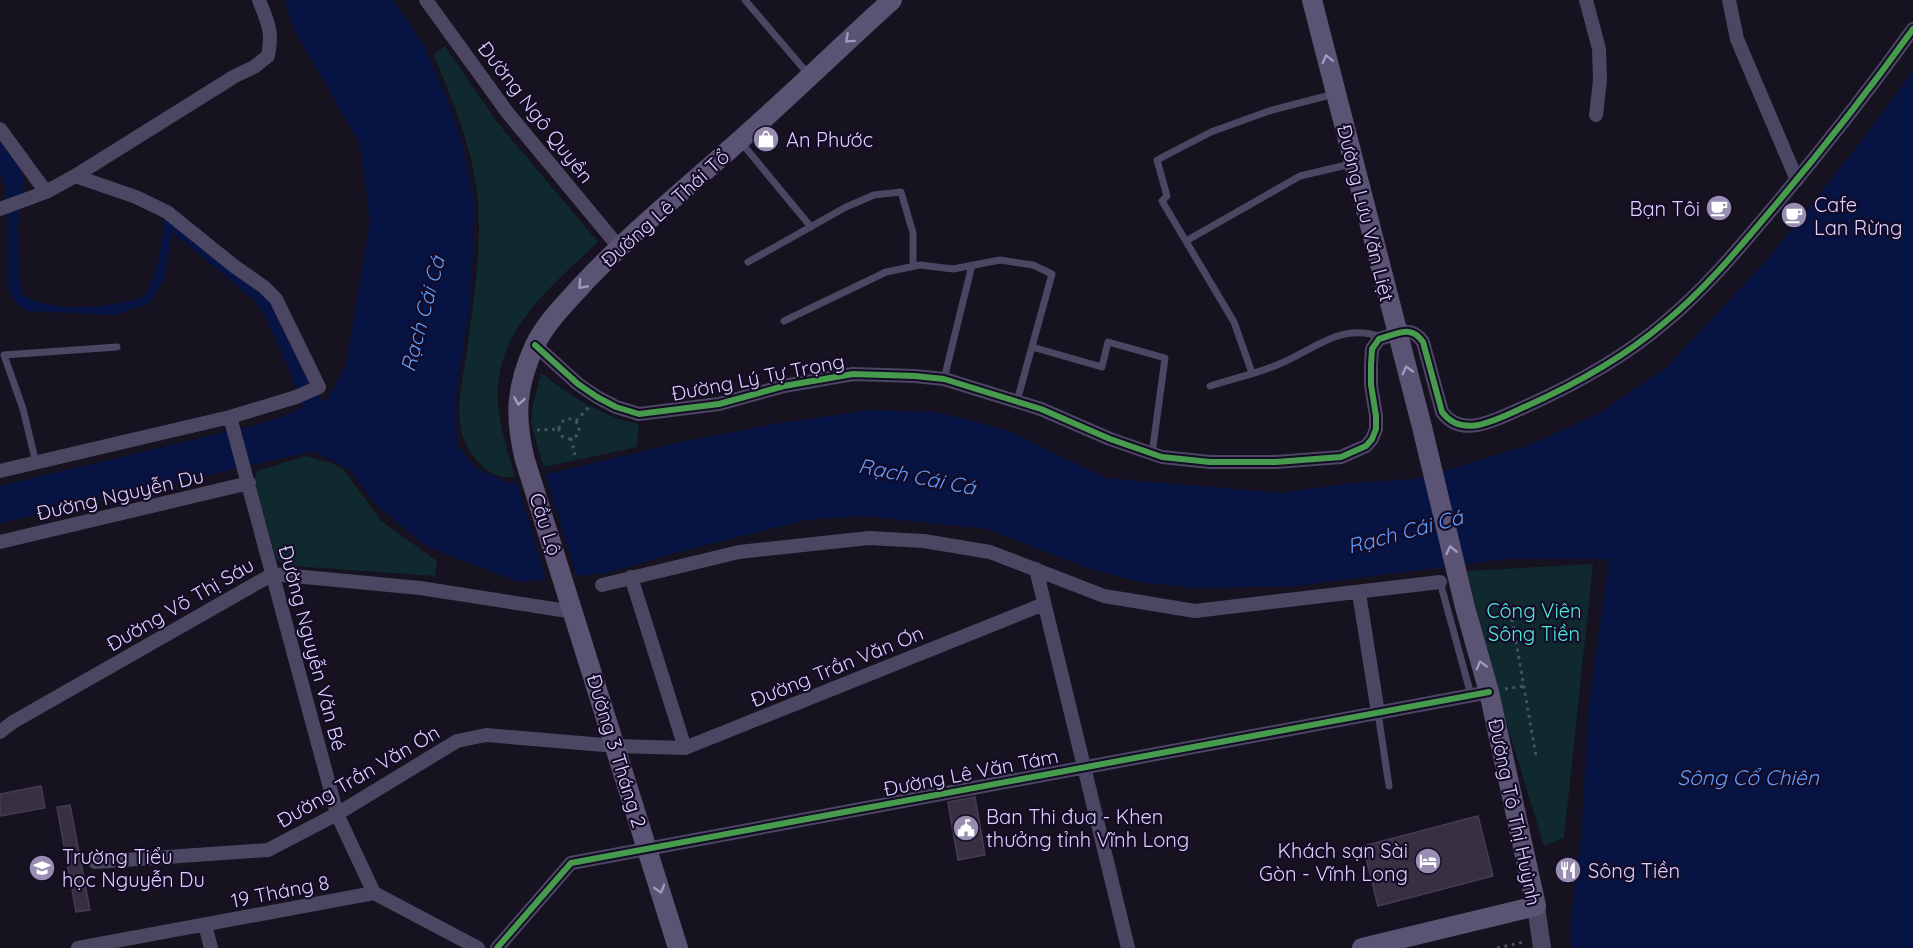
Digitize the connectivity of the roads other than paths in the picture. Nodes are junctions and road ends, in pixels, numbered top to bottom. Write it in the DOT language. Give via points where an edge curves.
graph roads {
  1 [pos="259,0"];
  2 [pos="745,0"];
  3 [pos="892,0"];
  4 [pos="1312,0"];
  5 [pos="1586,0"];
  6 [pos="1729,0"];
  7 [pos="429,1"];
  8 [pos="1913,29"];
  9 [pos="809,75"];
  10 [pos="1336,94"];
  11 [pos="1596,115"];
  12 [pos="0,129"];
  13 [pos="740,141"];
  14 [pos="1354,164"];
  15 [pos="75,176"];
  16 [pos="1797,180"];
  17 [pos="42,194"];
  18 [pos="2,208"];
  19 [pos="811,227"];
  20 [pos="1186,241"];
  21 [pos="618,246"];
  22 [pos="748,262"];
  23 [pos="972,265"];
  24 [pos="913,266"];
  25 [pos="784,321"];
  26 [pos="1390,335"];
  27 [pos="535,345"];
  28 [pos="117,347"];
  29 [pos="1032,347"];
  30 [pos="1252,373"];
  31 [pos="945,379"];
  32 [pos="1210,386"];
  33 [pos="1017,401"];
  34 [pos="231,422"];
  35 [pos="1422,427"];
  36 [pos="1152,454"];
  37 [pos="525,460"];
  38 [pos="36,463"];
  39 [pos="0,471"];
  40 [pos="248,480"];
  41 [pos="0,542"];
  42 [pos="1036,569"];
  43 [pos="273,574"];
  44 [pos="631,577"];
  45 [pos="1440,582"];
  46 [pos="602,585"];
  47 [pos="567,588"];
  48 [pos="1359,593"];
  49 [pos="1044,604"];
  50 [pos="574,612"];
  51 [pos="1480,694"];
  52 [pos="1378,713"];
  53 [pos="0,732"];
  54 [pos="616,746"];
  55 [pos="685,748"];
  56 [pos="1083,767"];
  57 [pos="1389,786"];
  58 [pos="337,814"];
  59 [pos="647,849"];
  60 [pos="95,862"];
  61 [pos="374,893"];
  62 [pos="1536,906"];
  63 [pos="205,925"];
  64 [pos="1541,943"];
  65 [pos="78,948"];
  66 [pos="211,948"];
  67 [pos="478,948"];
  68 [pos="497,948"];
  69 [pos="678,948"];
  70 [pos="1128,948"];
  71 [pos="1362,948"];
  1 -- 15 [label="street" via="272,38 268,56"];
  2 -- 9 [label="lane"];
  3 -- 9 [label="main road, Đường Lê Thái Tổ, one-way"];
  10 -- 4 [label="main road, Đường Lưu Văn Liệt, one-way"];
  5 -- 11 [label="street" via="1599,50"];
  6 -- 16 [label="street" via="1737,39"];
  7 -- 21 [label="street, Đường Ngô Quyền" via="507,112"];
  8 -- 16 [label="street"];
  9 -- 13 [label="main road, Đường Lê Thái Tổ"];
  10 -- 14 [label="main road, Đường Lưu Văn Liệt"];
  10 -- 20 [label="lane" via="1269,111 1210,132 1157,160 1167,196 1162,201"];
  12 -- 17 [label="street"];
  13 -- 19 [label="lane"];
  13 -- 21 [label="main road, Đường Lê Thái Tổ"];
  14 -- 20 [label="lane" via="1300,176"];
  14 -- 26 [label="main road, Đường Lưu Văn Liệt"];
  15 -- 17 [label="street"];
  15 -- 34 [label="street" via="167,212 276,299 319,387"];
  16 -- 26 [label="street" via="1713,278 1663,324 1550,396 1485,424 1464,426 1447,420 1418,334 1411,331"];
  17 -- 18 [label="street"];
  19 -- 22 [label="lane"];
  19 -- 24 [label="lane" via="874,195 901,192 913,233"];
  20 -- 30 [label="lane" via="1234,322"];
  21 -- 27 [label="main road, Đường Lê Thái Tổ, one-way" via="551,319"];
  23 -- 24 [label="lane" via="953,269"];
  23 -- 29 [label="lane" via="1000,260 1033,265 1052,274"];
  23 -- 31 [label="lane"];
  24 -- 25 [label="lane" via="848,288"];
  26 -- 30 [label="lane" via="1368,332 1330,338 1278,365"];
  35 -- 26 [label="main road, Đường Lưu Văn Liệt, one-way"];
  26 -- 36 [label="street, Đường Lý Tự Trọng" via="1379,339 1372,349 1376,429 1366,446 1341,457 1276,462 1210,462"];
  27 -- 31 [label="street, Đường Lý Tự Trọng" via="597,397 639,414 719,404 784,386 853,374"];
  27 -- 37 [label="main road, Đường Lê Thái Tổ, one-way" via="521,385 517,412"];
  28 -- 38 [label="lane" via="4,355"];
  29 -- 33 [label="lane"];
  29 -- 36 [label="lane" via="1102,367 1108,342 1166,358"];
  30 -- 32 [label="lane"];
  31 -- 33 [label="street, Đường Lý Tự Trọng"];
  33 -- 36 [label="street, Đường Lý Tự Trọng"];
  34 -- 38 [label="street"];
  34 -- 40 [label="street, Đường Nguyễn Văn Bé"];
  51 -- 35 [label="main road, Đường Tô Thị Huỳnh, one-way" via="1465,607"];
  37 -- 47 [label="main road, Cầu Lộ"];
  38 -- 39 [label="street"];
  40 -- 41 [label="street, Đường Nguyễn Du"];
  40 -- 43 [label="street, Đường Nguyễn Văn Bé"];
  42 -- 44 [label="street" via="963,546 869,538 739,552"];
  42 -- 48 [label="street" via="1104,596 1195,612"];
  42 -- 49 [label="street"];
  43 -- 50 [label="street, Đường Võ Thị Sáu" via="420,588"];
  43 -- 53 [label="street, Đường Võ Thị Sáu"];
  43 -- 58 [label="street, Đường Nguyễn Văn Bé"];
  44 -- 46 [label="street"];
  44 -- 55 [label="street"];
  45 -- 48 [label="street"];
  45 -- 51 [label="lane"];
  47 -- 50 [label="main road, Đường 3 Tháng 2"];
  48 -- 52 [label="street"];
  49 -- 55 [label="street, Đường Trần Văn Ơn"];
  49 -- 56 [label="street"];
  50 -- 54 [label="main road, Đường 3 Tháng 2"];
  51 -- 52 [label="street, Đường Lê Văn Tám"];
  51 -- 62 [label="main road, Đường Tô Thị Huỳnh"];
  52 -- 56 [label="street, Đường Lê Văn Tám"];
  52 -- 57 [label="lane"];
  54 -- 55 [label="street, Đường Trần Văn Ơn"];
  54 -- 58 [label="street, Đường Trần Văn Ơn" via="486,735 457,741"];
  54 -- 59 [label="main road, Đường 3 Tháng 2"];
  56 -- 59 [label="street, Đường Lê Văn Tám"];
  56 -- 70 [label="street"];
  58 -- 60 [label="street, Đường Trần Văn Ơn" via="268,850"];
  58 -- 61 [label="street, Đường Nguyễn Văn Bé"];
  59 -- 68 [label="street, Đường Lê Văn Tám" via="571,862"];
  59 -- 69 [label="main road, Đường 3 Tháng 2, one-way"];
  61 -- 63 [label="street, 19 Tháng 8"];
  61 -- 67 [label="street"];
  62 -- 64 [label="street, Đường Tô Thị Huỳnh"];
  62 -- 71 [label="main road"];
  63 -- 65 [label="street, 19 Tháng 8"];
  63 -- 66 [label="street"];
}
